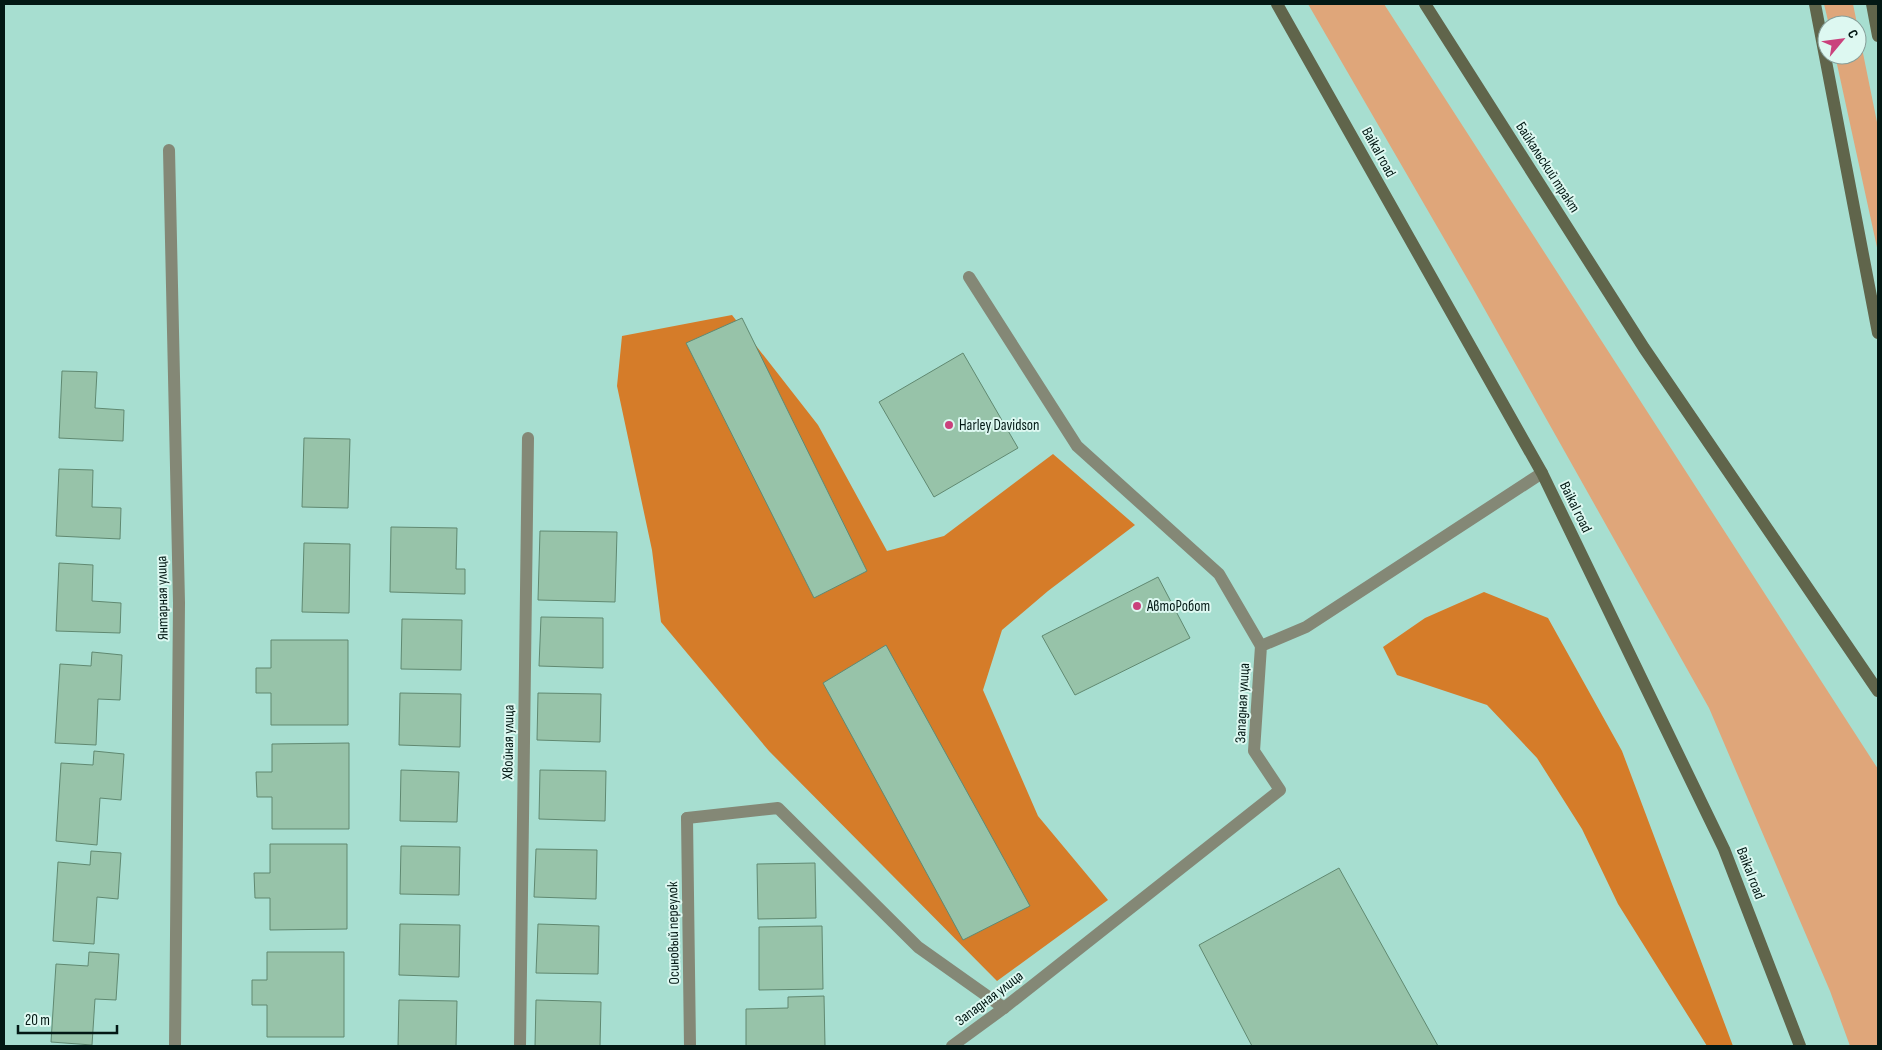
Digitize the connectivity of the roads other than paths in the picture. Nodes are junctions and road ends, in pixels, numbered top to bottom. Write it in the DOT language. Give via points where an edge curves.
graph roads {
  1 [pos="1277,4"];
  2 [pos="1425,4"];
  3 [pos="1815,4"];
  4 [pos="1872,4"];
  5 [pos="1878,36"];
  6 [pos="169,150"];
  7 [pos="969,277"];
  8 [pos="1878,333"];
  9 [pos="528,438"];
  10 [pos="1542,473"];
  11 [pos="1261,646"];
  12 [pos="1878,692"];
  13 [pos="1004,1008"];
  14 [pos="175,1046"];
  15 [pos="520,1046"];
  16 [pos="690,1046"];
  17 [pos="952,1046"];
  18 [pos="1800,1046"];
  1 -- 10 [label="main road, Baikal road"];
  2 -- 12 [label="main road, Байкальский тракт" via="1644,348"];
  3 -- 8 [label="main road"];
  4 -- 5 [label="main road"];
  6 -- 14 [label="street, Янтарная улица" via="180,603"];
  7 -- 11 [label="street" via="1077,446 1219,574"];
  9 -- 15 [label="street, Хвойная улица"];
  10 -- 11 [label="street, Западная улица" via="1306,627"];
  10 -- 18 [label="main road, Baikal road" via="1724,850"];
  11 -- 13 [label="street, Западная улица" via="1254,751 1280,790"];
  13 -- 16 [label="street, Осиновый переулок" via="918,948 778,808 687,818"];
  13 -- 17 [label="street, Западная улица"];
}
